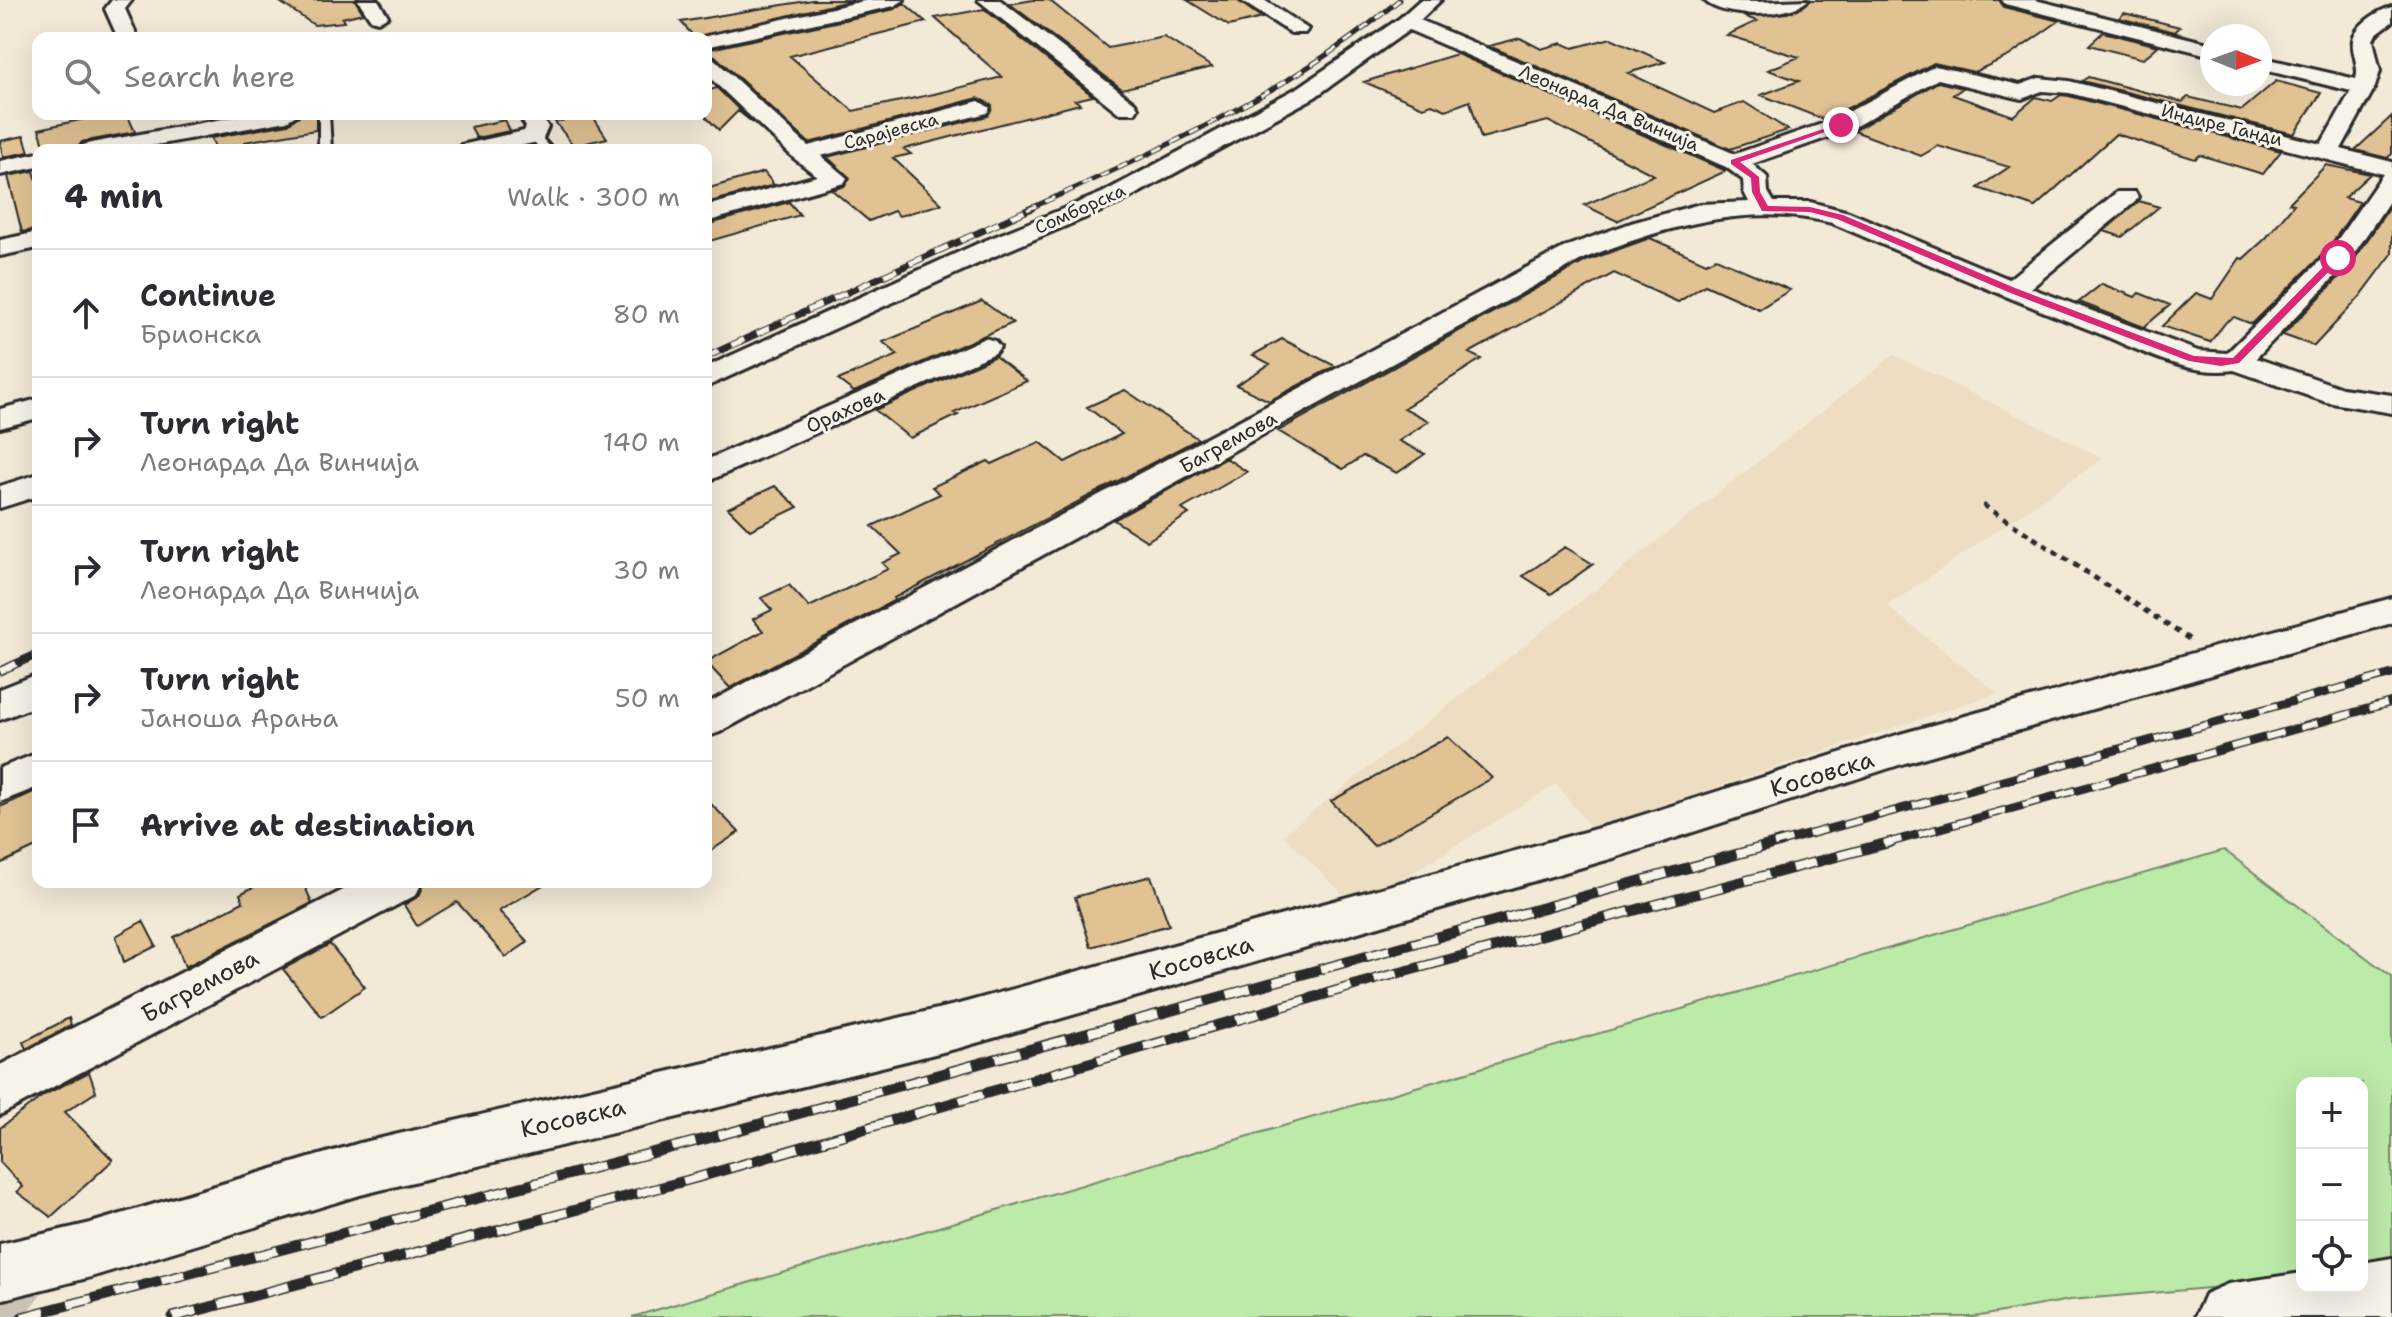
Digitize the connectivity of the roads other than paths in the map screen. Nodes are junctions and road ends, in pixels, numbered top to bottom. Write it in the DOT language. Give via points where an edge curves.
graph roads {
  1 [pos="122,0"];
  2 [pos="894,0"];
  3 [pos="988,0"];
  4 [pos="1250,0"];
  5 [pos="1431,0"];
  6 [pos="1714,0"];
  7 [pos="1798,0"];
  8 [pos="2012,0"];
  9 [pos="2392,13"];
  10 [pos="1407,22"];
  11 [pos="1298,29"];
  12 [pos="125,32"];
  13 [pos="712,40"];
  14 [pos="2200,47"];
  15 [pos="2272,66"];
  16 [pos="712,68"];
  17 [pos="2364,87"];
  18 [pos="979,108"];
  19 [pos="1127,108"];
  20 [pos="216,120"];
  21 [pos="324,120"];
  22 [pos="156,125"];
  23 [pos="537,133"];
  24 [pos="107,144"];
  25 [pos="325,144"];
  26 [pos="493,144"];
  27 [pos="2328,152"];
  28 [pos="803,154"];
  29 [pos="32,161"];
  30 [pos="1734,162"];
  31 [pos="0,168"];
  32 [pos="2392,169"];
  33 [pos="2392,179"];
  34 [pos="2126,197"];
  35 [pos="1765,209"];
  36 [pos="712,212"];
  37 [pos="32,241"];
  38 [pos="0,248"];
  39 [pos="2012,290"];
  40 [pos="985,347"];
  41 [pos="2236,361"];
  42 [pos="712,375"];
  43 [pos="2392,404"];
  44 [pos="32,410"];
  45 [pos="0,419"];
  46 [pos="712,469"];
  47 [pos="32,486"];
  48 [pos="0,498"];
  49 [pos="2392,610"];
  50 [pos="32,691"];
  51 [pos="0,706"];
  52 [pos="712,719"];
  53 [pos="32,772"];
  54 [pos="0,786"];
  55 [pos="389,888"];
  56 [pos="0,1091"];
  57 [pos="0,1272"];
  58 [pos="2392,1291"];
  59 [pos="2228,1317"];
  1 -- 12 [label="street" via="115,9"];
  2 -- 13 [label="street"];
  3 -- 19 [label="street"];
  4 -- 11 [label="street"];
  5 -- 10 [label="street, Сомборска"];
  6 -- 7 [label="street" via="1746,9"];
  8 -- 14 [label="street"];
  9 -- 17 [label="street" via="2363,40 2370,62"];
  10 -- 30 [label="street, Леонарда Да Винчија"];
  10 -- 42 [label="street, Сомборска" via="1307,92 1111,198"];
  15 -- 17 [label="street"];
  16 -- 28 [label="street, Сарајевска"];
  17 -- 27 [label="street"];
  18 -- 28 [label="street, Сарајевска"];
  20 -- 22 [label="street"];
  21 -- 25 [label="lane"];
  22 -- 24 [label="street"];
  23 -- 26 [label="street"];
  27 -- 30 [label="street, Индире Ганди" via="2051,84 2039,84 2016,98 1935,72 1841,125"];
  27 -- 32 [label="street, Индире Ганди"];
  28 -- 36 [label="street, Сарајевска" via="835,178"];
  29 -- 31 [label="street"];
  30 -- 35 [label="street, Леонарда Да Винчија" via="1755,177"];
  33 -- 41 [label="street" via="2338,258"];
  34 -- 39 [label="street"];
  35 -- 39 [label="street" via="1840,217"];
  35 -- 52 [label="street, Багремова" via="1700,212 1576,252"];
  37 -- 38 [label="street"];
  39 -- 41 [label="street" via="2192,359"];
  40 -- 46 [label="street, Орахова"];
  41 -- 43 [label="street" via="2337,396"];
  44 -- 45 [label="street"];
  47 -- 48 [label="street"];
  49 -- 57 [label="street, Косовска" via="1900,749 1617,840 975,1021 360,1169"];
  50 -- 51 [label="street"];
  53 -- 54 [label="street"];
  55 -- 56 [label="street, Багремова"];
  58 -- 59 [label="street"];
}
